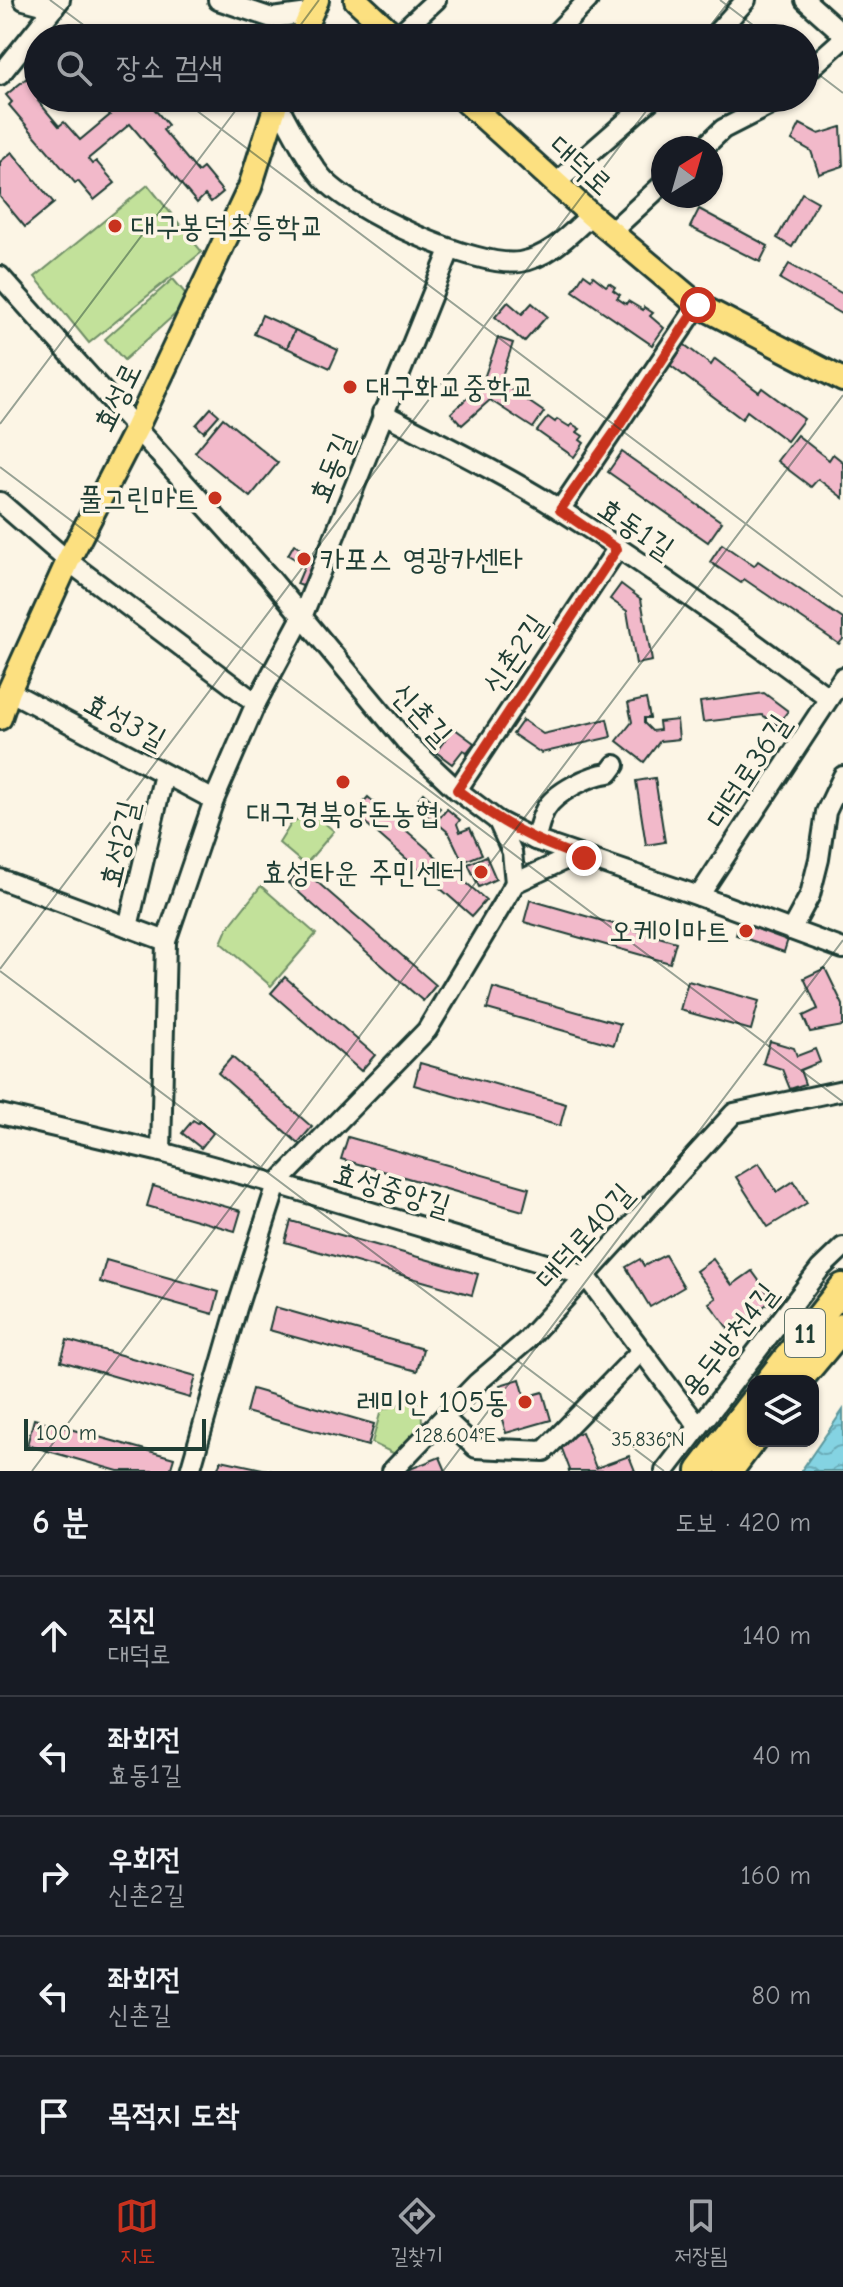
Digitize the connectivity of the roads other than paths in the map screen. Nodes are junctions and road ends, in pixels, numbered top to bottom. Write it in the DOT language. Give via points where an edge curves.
graph roads {
  1 [pos="24,0"];
  2 [pos="356,0"];
  3 [pos="436,0"];
  4 [pos="588,0"];
  5 [pos="746,0"];
  6 [pos="805,0"];
  7 [pos="224,1"];
  8 [pos="57,4"];
  9 [pos="313,7"];
  10 [pos="41,24"];
  11 [pos="381,24"];
  12 [pos="411,24"];
  13 [pos="565,24"];
  14 [pos="725,24"];
  15 [pos="843,37"];
  16 [pos="24,45"];
  17 [pos="819,60"];
  18 [pos="0,75"];
  19 [pos="273,112"];
  20 [pos="284,112"];
  21 [pos="487,112"];
  22 [pos="637,112"];
  23 [pos="756,112"];
  24 [pos="716,136"];
  25 [pos="556,183"];
  26 [pos="651,195"];
  27 [pos="591,215"];
  28 [pos="611,232"];
  29 [pos="450,250"];
  30 [pos="0,276"];
  31 [pos="698,305"];
  32 [pos="843,380"];
  33 [pos="382,413"];
  34 [pos="136,429"];
  35 [pos="0,502"];
  36 [pos="560,510"];
  37 [pos="617,549"];
  38 [pos="68,561"];
  39 [pos="302,617"];
  40 [pos="843,677"];
  41 [pos="9,691"];
  42 [pos="829,698"];
  43 [pos="256,703"];
  44 [pos="0,718"];
  45 [pos="615,765"];
  46 [pos="164,774"];
  47 [pos="843,776"];
  48 [pos="457,790"];
  49 [pos="214,800"];
  50 [pos="498,821"];
  51 [pos="535,840"];
  52 [pos="512,852"];
  53 [pos="575,855"];
  54 [pos="542,870"];
  55 [pos="0,879"];
  56 [pos="515,883"];
  57 [pos="699,896"];
  58 [pos="128,927"];
  59 [pos="791,930"];
  60 [pos="166,941"];
  61 [pos="843,949"];
  62 [pos="843,1090"];
  63 [pos="0,1114"];
  64 [pos="161,1152"];
  65 [pos="277,1184"];
  66 [pos="843,1247"];
  67 [pos="586,1276"];
  68 [pos="842,1293"];
  69 [pos="843,1327"];
  70 [pos="843,1341"];
  71 [pos="641,1351"];
  72 [pos="774,1375"];
  73 [pos="789,1375"];
  74 [pos="803,1375"];
  75 [pos="818,1375"];
  76 [pos="747,1410"];
  77 [pos="445,1419"];
  78 [pos="698,1426"];
  79 [pos="747,1430"];
  80 [pos="747,1447"];
  81 [pos="762,1447"];
  82 [pos="190,1471"];
  83 [pos="392,1471"];
  84 [pos="665,1471"];
  85 [pos="700,1471"];
  86 [pos="716,1471"];
  87 [pos="729,1471"];
  88 [pos="744,1471"];
  1 -- 8 [label="street"];
  2 -- 11 [label="main road"];
  3 -- 12 [label="street"];
  4 -- 13 [label="street"];
  5 -- 14 [label="street"];
  6 -- 15 [label="street"];
  7 -- 9 [label="street" via="272,18"];
  8 -- 10 [label="street"];
  15 -- 17 [label="street"];
  16 -- 18 [label="street"];
  19 -- 34 [label="main road, 효성로" via="250,187"];
  20 -- 29 [label="street" via="322,177 382,218"];
  21 -- 25 [label="main road, 대덕로"];
  22 -- 25 [label="street"];
  23 -- 24 [label="street"];
  25 -- 27 [label="main road, 대덕로"];
  26 -- 28 [label="street"];
  27 -- 28 [label="main road, 대덕로"];
  27 -- 29 [label="street" via="550,252 519,263"];
  28 -- 31 [label="main road, 대덕로"];
  29 -- 33 [label="street, 효동길"];
  30 -- 34 [label="street, 신촌길"];
  31 -- 32 [label="main road, 대덕로"];
  31 -- 36 [label="street"];
  33 -- 36 [label="street, 효동1길"];
  33 -- 39 [label="street, 효동길"];
  34 -- 38 [label="main road, 효성로"];
  34 -- 39 [label="street, 신촌길"];
  35 -- 38 [label="street"];
  36 -- 37 [label="street, 효동1길"];
  37 -- 42 [label="street, 효동1길"];
  37 -- 48 [label="street, 신촌2길"];
  38 -- 41 [label="main road, 효성로"];
  38 -- 43 [label="street"];
  39 -- 43 [label="street, 효동길"];
  39 -- 48 [label="street, 신촌길" via="408,744"];
  40 -- 42 [label="street, 대덕로36길"];
  41 -- 44 [label="main road, 효성로"];
  41 -- 46 [label="street, 효성3길"];
  42 -- 57 [label="street, 대덕로36길"];
  43 -- 49 [label="street, 효동길"];
  45 -- 51 [label="street" via="546,808"];
  46 -- 49 [label="street, 효성3길"];
  46 -- 58 [label="street, 효성2길"];
  47 -- 59 [label="street" via="826,812 810,895"];
  48 -- 50 [label="street, 신촌길"];
  49 -- 60 [label="street, 효동길"];
  50 -- 51 [label="street, 신촌길"];
  50 -- 52 [label="street"];
  51 -- 52 [label="street" via="518,844"];
  51 -- 53 [label="street, 신촌길"];
  51 -- 54 [label="street" via="546,859"];
  52 -- 56 [label="street"];
  53 -- 54 [label="street"];
  53 -- 57 [label="street, 신촌길"];
  54 -- 56 [label="street"];
  55 -- 58 [label="street, 효성2길"];
  56 -- 65 [label="street" via="427,1030"];
  57 -- 59 [label="street, 신촌길"];
  58 -- 60 [label="street, 효성2길"];
  59 -- 61 [label="street, 신촌길"];
  60 -- 64 [label="street, 효동길"];
  62 -- 67 [label="street, 대덕로40길" via="734,1113"];
  63 -- 64 [label="street, 효성중앙길"];
  64 -- 65 [label="street, 효성중앙길"];
  65 -- 67 [label="street, 효성중앙길"];
  65 -- 82 [label="street"];
  66 -- 78 [label="street, 용두방천4길" via="820,1269"];
  67 -- 71 [label="street"];
  67 -- 77 [label="street, 대덕로40길"];
  68 -- 72 [label="highway, 11"];
  68 -- 73 [label="highway"];
  69 -- 74 [label="highway"];
  70 -- 75 [label="highway"];
  71 -- 77 [label="street" via="544,1451 476,1448"];
  71 -- 78 [label="street"];
  76 -- 85 [label="highway"];
  77 -- 83 [label="street, 대덕로40길"];
  78 -- 84 [label="street, 용두방천4길"];
  79 -- 86 [label="highway"];
  80 -- 87 [label="highway"];
  81 -- 88 [label="highway"];
}
